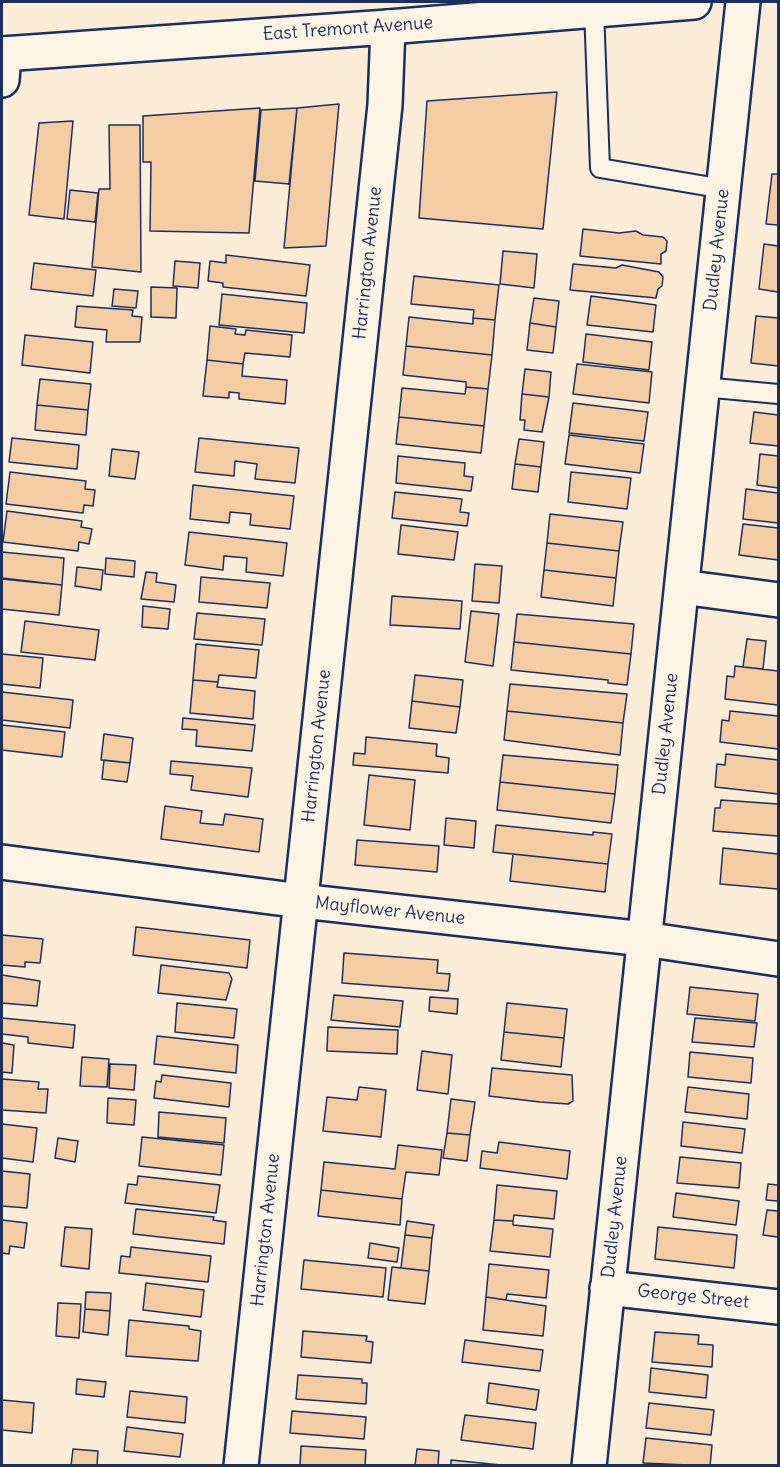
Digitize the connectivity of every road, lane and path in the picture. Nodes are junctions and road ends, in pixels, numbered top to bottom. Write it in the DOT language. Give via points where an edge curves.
graph roads {
  1 [pos="694,2"];
  2 [pos="743,2"];
  3 [pos="594,9"];
  4 [pos="466,11"];
  5 [pos="388,27"];
  6 [pos="2,63"];
  7 [pos="724,189"];
  8 [pos="703,387"];
  9 [pos="778,394"];
  10 [pos="682,588"];
  11 [pos="778,600"];
  12 [pos="2,862"];
  13 [pos="301,901"];
  14 [pos="644,939"];
  15 [pos="778,959"];
  16 [pos="607,1288"];
  17 [pos="778,1307"];
  18 [pos="241,1466"];
  19 [pos="589,1466"];
  1 -- 3 [label="street, East Tremont Avenue"];
  2 -- 7 [label="street, Dudley Avenue"];
  3 -- 4 [label="street, East Tremont Avenue"];
  3 -- 7 [label="lane" via="600,168"];
  4 -- 5 [label="street, East Tremont Avenue"];
  5 -- 6 [label="street, East Tremont Avenue"];
  5 -- 13 [label="street, Harrington Avenue" via="385,105"];
  7 -- 8 [label="street, Dudley Avenue"];
  8 -- 9 [label="lane"];
  8 -- 10 [label="street, Dudley Avenue"];
  10 -- 11 [label="street"];
  10 -- 14 [label="street, Dudley Avenue"];
  12 -- 13 [label="street, Mayflower Avenue"];
  13 -- 14 [label="street, Mayflower Avenue"];
  13 -- 18 [label="street, Harrington Avenue"];
  14 -- 15 [label="street, Mayflower Avenue"];
  14 -- 16 [label="street, Dudley Avenue"];
  16 -- 17 [label="street, George Street"];
  16 -- 19 [label="street, Dudley Avenue"];
}
